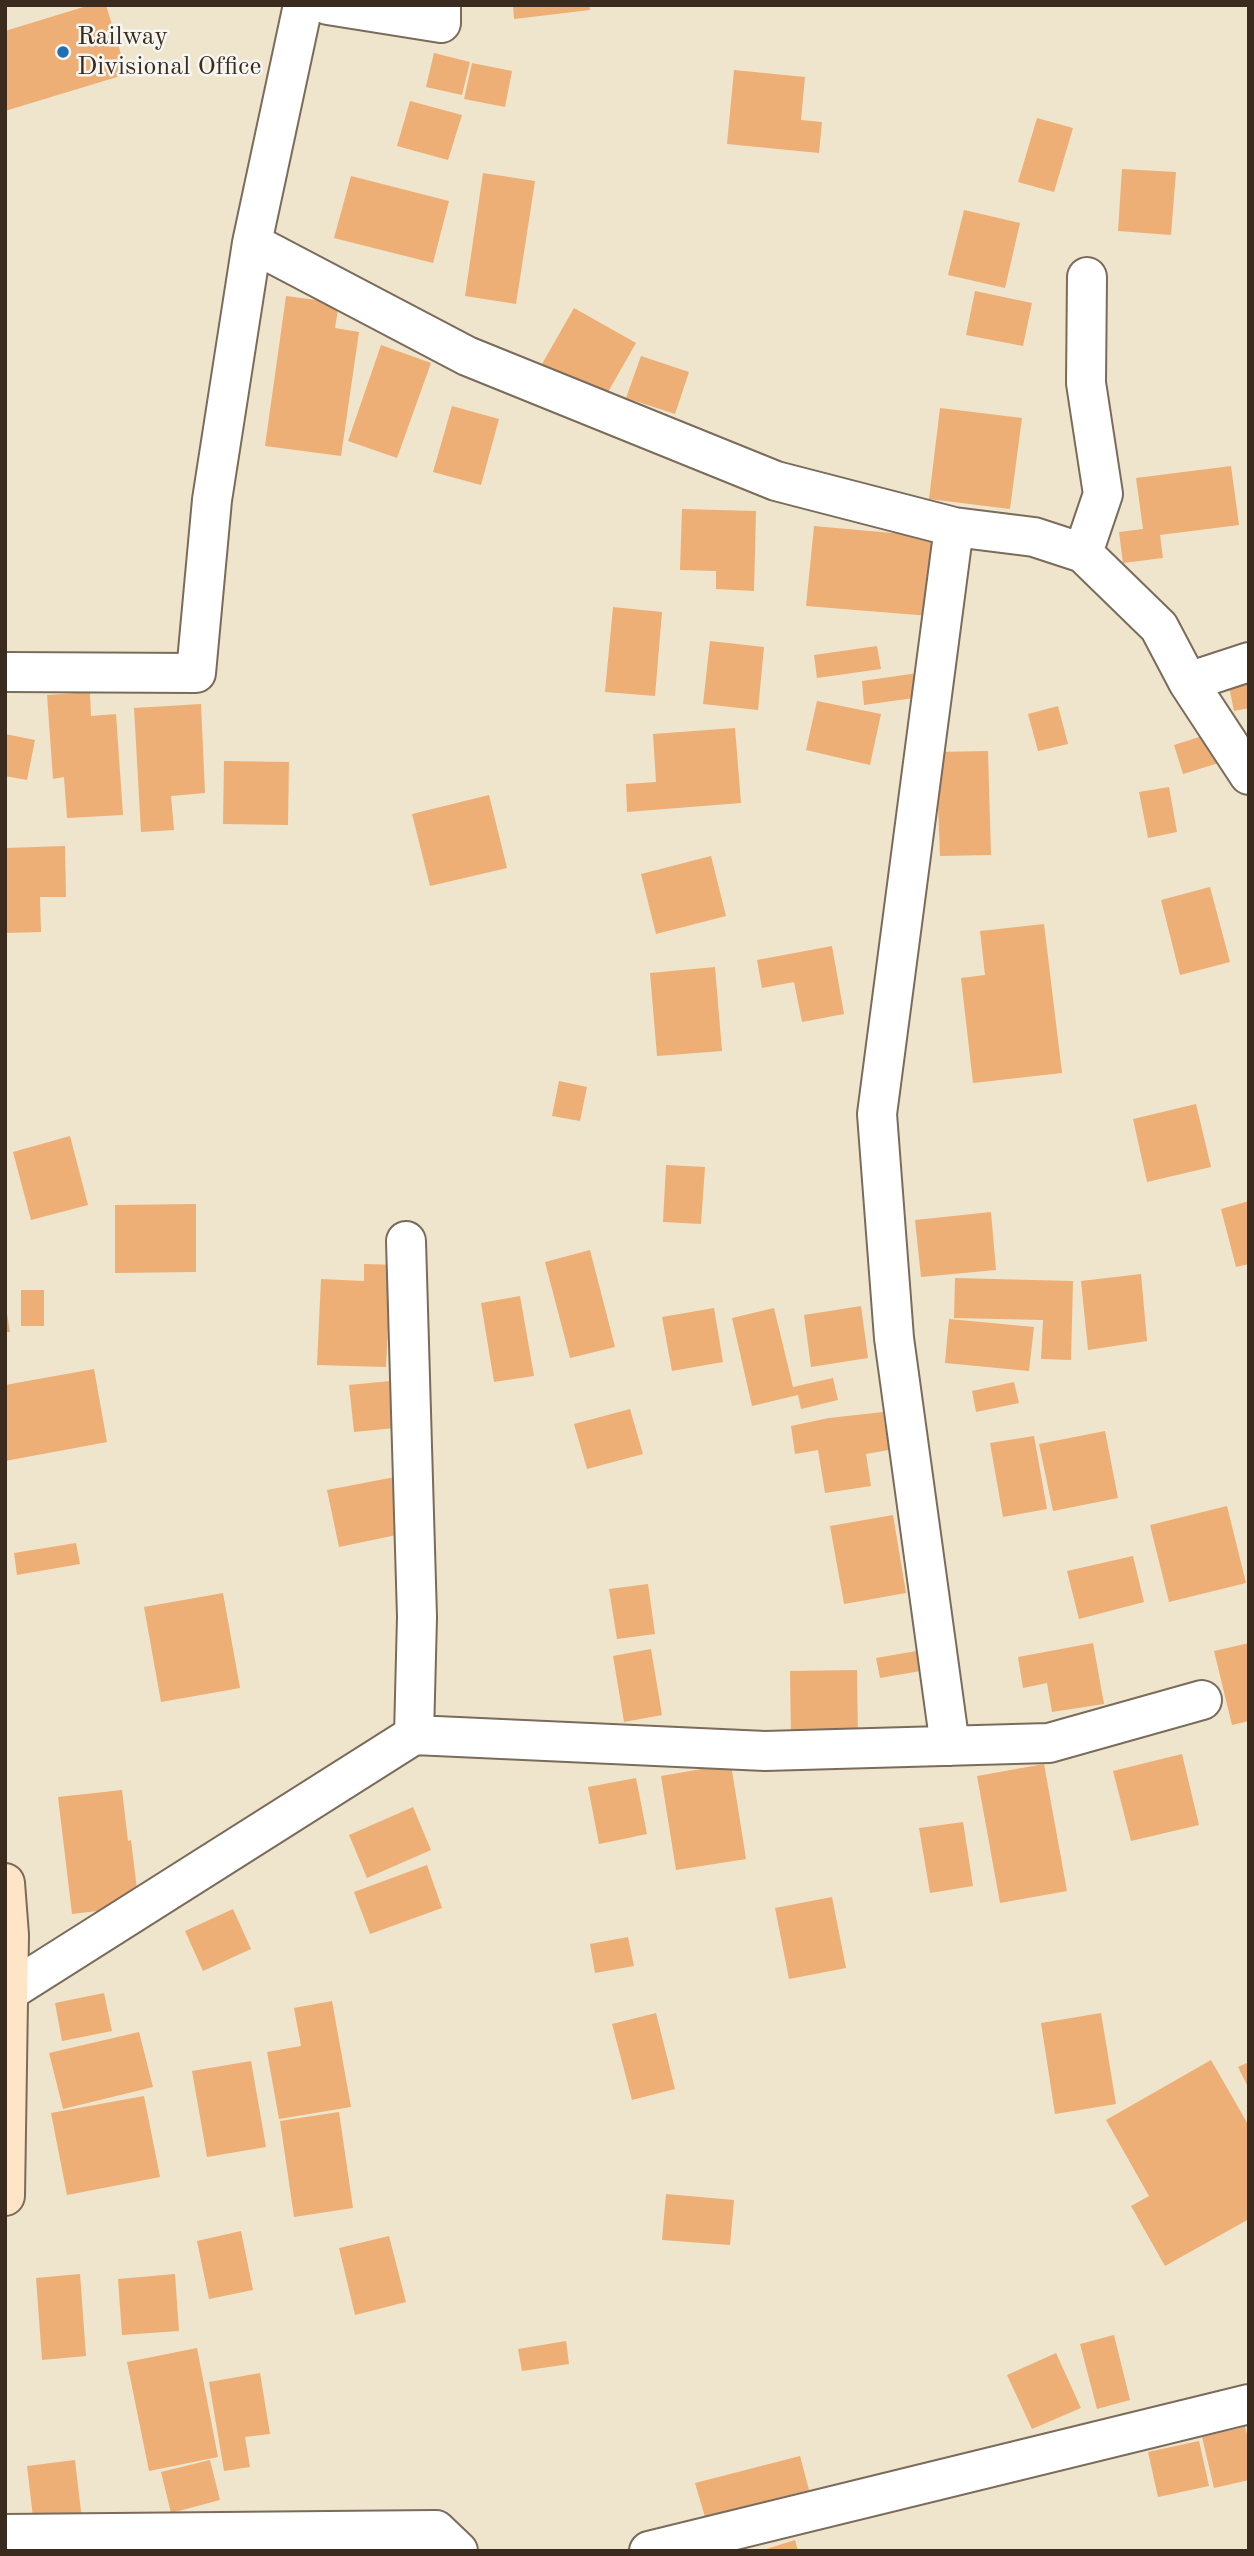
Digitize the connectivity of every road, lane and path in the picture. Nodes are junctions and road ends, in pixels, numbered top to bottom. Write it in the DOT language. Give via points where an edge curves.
graph roads {
  1 [pos="303,5"];
  2 [pos="328,5"];
  3 [pos="441,5"];
  4 [pos="252,243"];
  5 [pos="1087,276"];
  6 [pos="954,527"];
  7 [pos="1083,553"];
  8 [pos="1249,662"];
  9 [pos="5,672"];
  10 [pos="1188,682"];
  11 [pos="1249,775"];
  12 [pos="406,1241"];
  13 [pos="1202,1700"];
  14 [pos="414,1735"];
  15 [pos="950,1746"];
  16 [pos="5,1883"];
  17 [pos="8,1993"];
  18 [pos="5,2196"];
  19 [pos="1249,2404"];
  20 [pos="5,2534"];
  21 [pos="458,2551"];
  22 [pos="649,2551"];
  1 -- 4 [label="street"];
  2 -- 3 [label="street" via="440,23"];
  4 -- 6 [label="street" via="480,361 776,481"];
  4 -- 9 [label="street" via="212,500 196,673"];
  5 -- 7 [label="street" via="1086,383 1103,494"];
  6 -- 7 [label="street" via="1034,537"];
  6 -- 15 [label="street" via="877,1114 894,1338"];
  7 -- 10 [label="street" via="1159,627"];
  8 -- 10 [label="street"];
  10 -- 11 [label="street"];
  12 -- 14 [label="street" via="417,1617"];
  13 -- 15 [label="street" via="1049,1743"];
  14 -- 15 [label="street" via="765,1751"];
  14 -- 17 [label="street"];
  16 -- 17 [label="main road"];
  17 -- 18 [label="main road"];
  19 -- 22 [label="street"];
  20 -- 21 [label="street" via="436,2530"];
}
